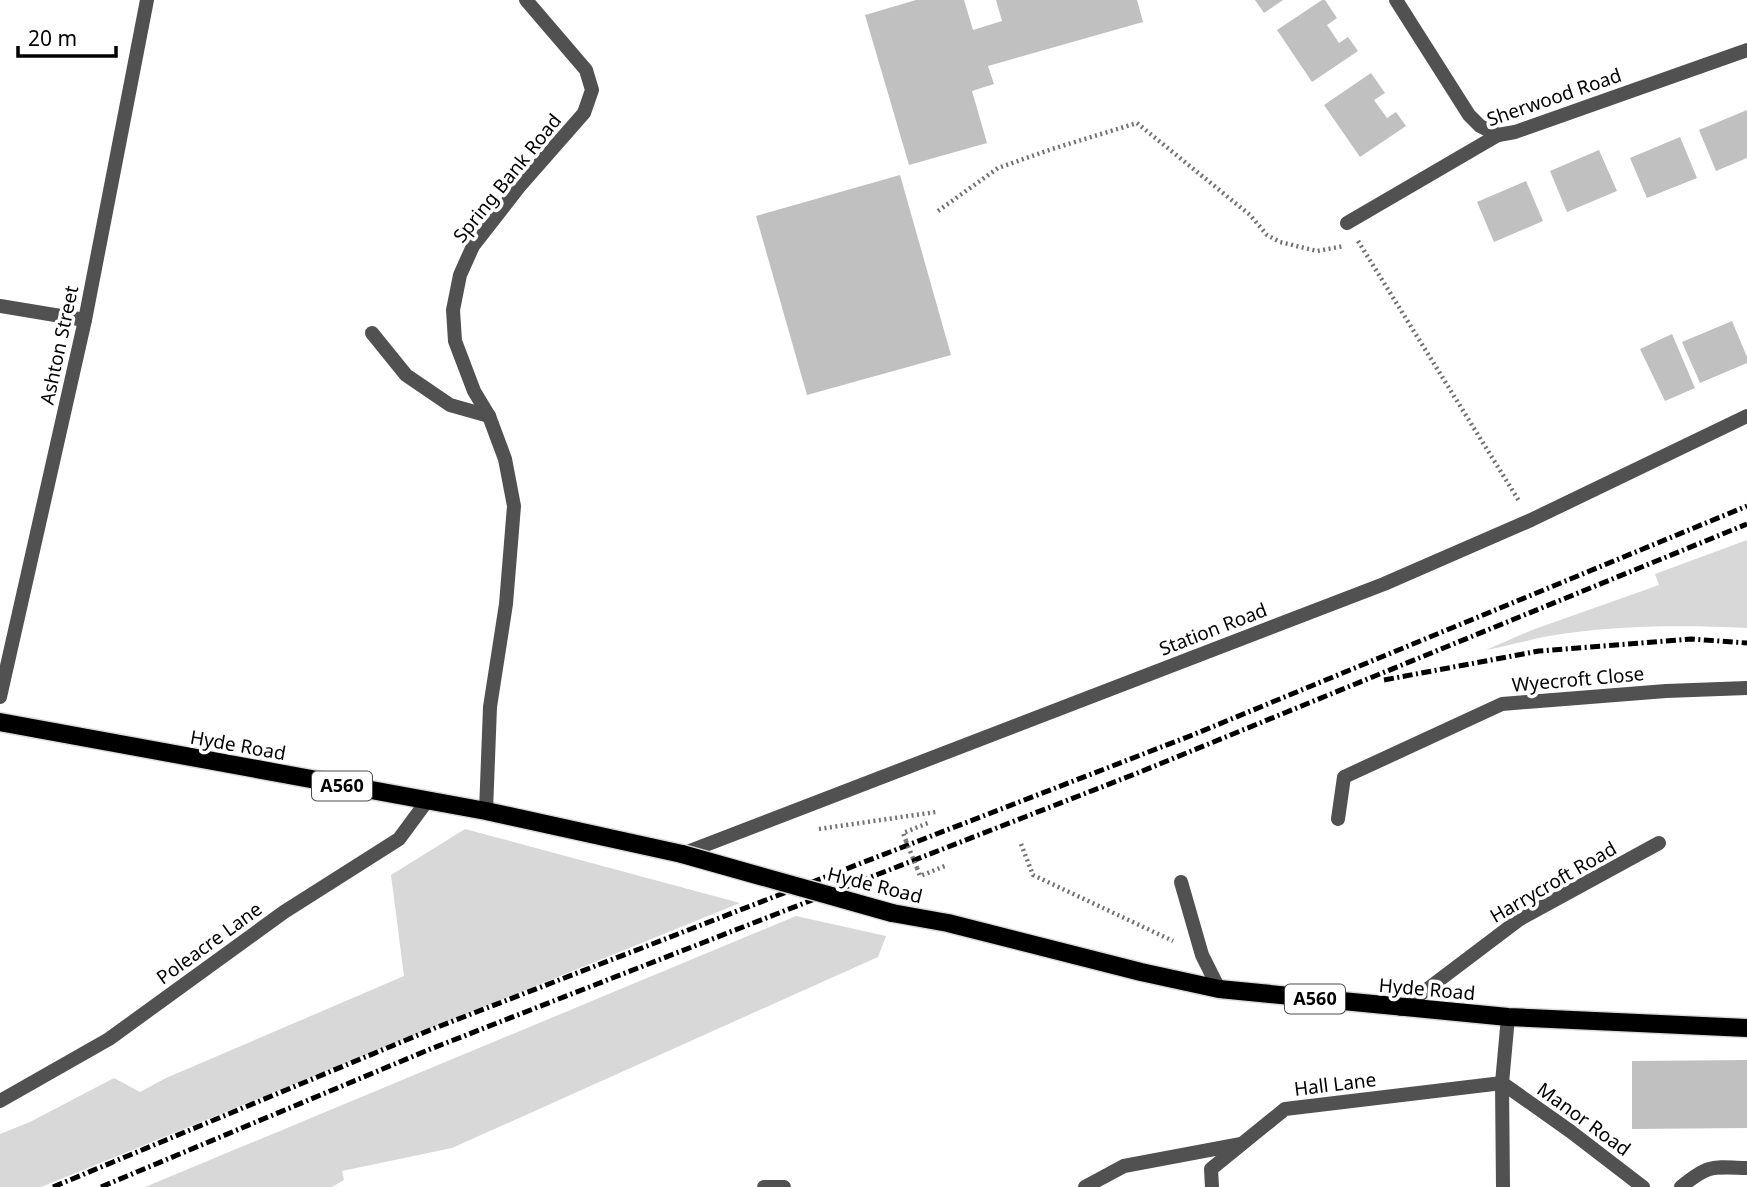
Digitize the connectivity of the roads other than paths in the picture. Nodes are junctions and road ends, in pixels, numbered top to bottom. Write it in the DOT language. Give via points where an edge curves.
graph roads {
  1 [pos="147,0"];
  2 [pos="526,0"];
  3 [pos="1396,0"];
  4 [pos="1747,50"];
  5 [pos="1498,135"];
  6 [pos="1347,223"];
  7 [pos="0,306"];
  8 [pos="85,320"];
  9 [pos="372,333"];
  10 [pos="489,416"];
  11 [pos="1747,416"];
  12 [pos="1747,688"];
  13 [pos="0,697"];
  14 [pos="0,722"];
  15 [pos="427,802"];
  16 [pos="486,811"];
  17 [pos="1338,819"];
  18 [pos="1659,843"];
  19 [pos="682,854"];
  20 [pos="1181,882"];
  21 [pos="1219,989"];
  22 [pos="1401,1009"];
  23 [pos="1508,1017"];
  24 [pos="1747,1028"];
  25 [pos="1502,1083"];
  26 [pos="0,1101"];
  27 [pos="1241,1144"];
  28 [pos="1747,1168"];
  29 [pos="764,1187"];
  30 [pos="784,1187"];
  31 [pos="1085,1187"];
  32 [pos="1212,1187"];
  33 [pos="1503,1187"];
  34 [pos="1643,1187"];
  35 [pos="1681,1187"];
  1 -- 8 [label="street, Ashton Street"];
  2 -- 10 [label="street, Spring Bank Road" via="586,70 592,90 584,113 472,246 460,275 453,310 455,341"];
  3 -- 5 [label="street" via="1469,115"];
  4 -- 5 [label="street, Sherwood Road"];
  5 -- 6 [label="street, Sherwood Road"];
  7 -- 8 [label="street"];
  8 -- 13 [label="street, Ashton Street"];
  9 -- 10 [label="street" via="406,375 450,405"];
  10 -- 16 [label="street, Spring Bank Road" via="505,459 514,506 506,604 490,707"];
  11 -- 19 [label="street, Station Road" via="1531,520 1384,584"];
  12 -- 17 [label="street, Wyecroft Close" via="1502,704 1344,777"];
  14 -- 15 [label="main road, Hyde Road / A560"];
  15 -- 16 [label="main road, Hyde Road / A560"];
  15 -- 26 [label="street, Poleacre Lane" via="399,839 284,912 109,1039"];
  16 -- 19 [label="main road, Hyde Road / A560"];
  18 -- 22 [label="street, Harrycroft Road" via="1520,919"];
  19 -- 21 [label="main road, Hyde Road / A560, bridge" via="891,913"];
  20 -- 21 [label="street" via="1202,955"];
  21 -- 22 [label="main road, Hyde Road / A560"];
  22 -- 23 [label="main road, Hyde Road / A560"];
  23 -- 24 [label="main road, Hyde Road / A560"];
  23 -- 25 [label="street"];
  25 -- 27 [label="street, Hall Lane" via="1285,1109"];
  25 -- 33 [label="street"];
  25 -- 34 [label="street, Manor Road"];
  27 -- 31 [label="street" via="1124,1166"];
  27 -- 32 [label="street, Hall Lane" via="1211,1169"];
  28 -- 35 [label="street" via="1712,1167"];
  29 -- 30 [label="street"];
}
